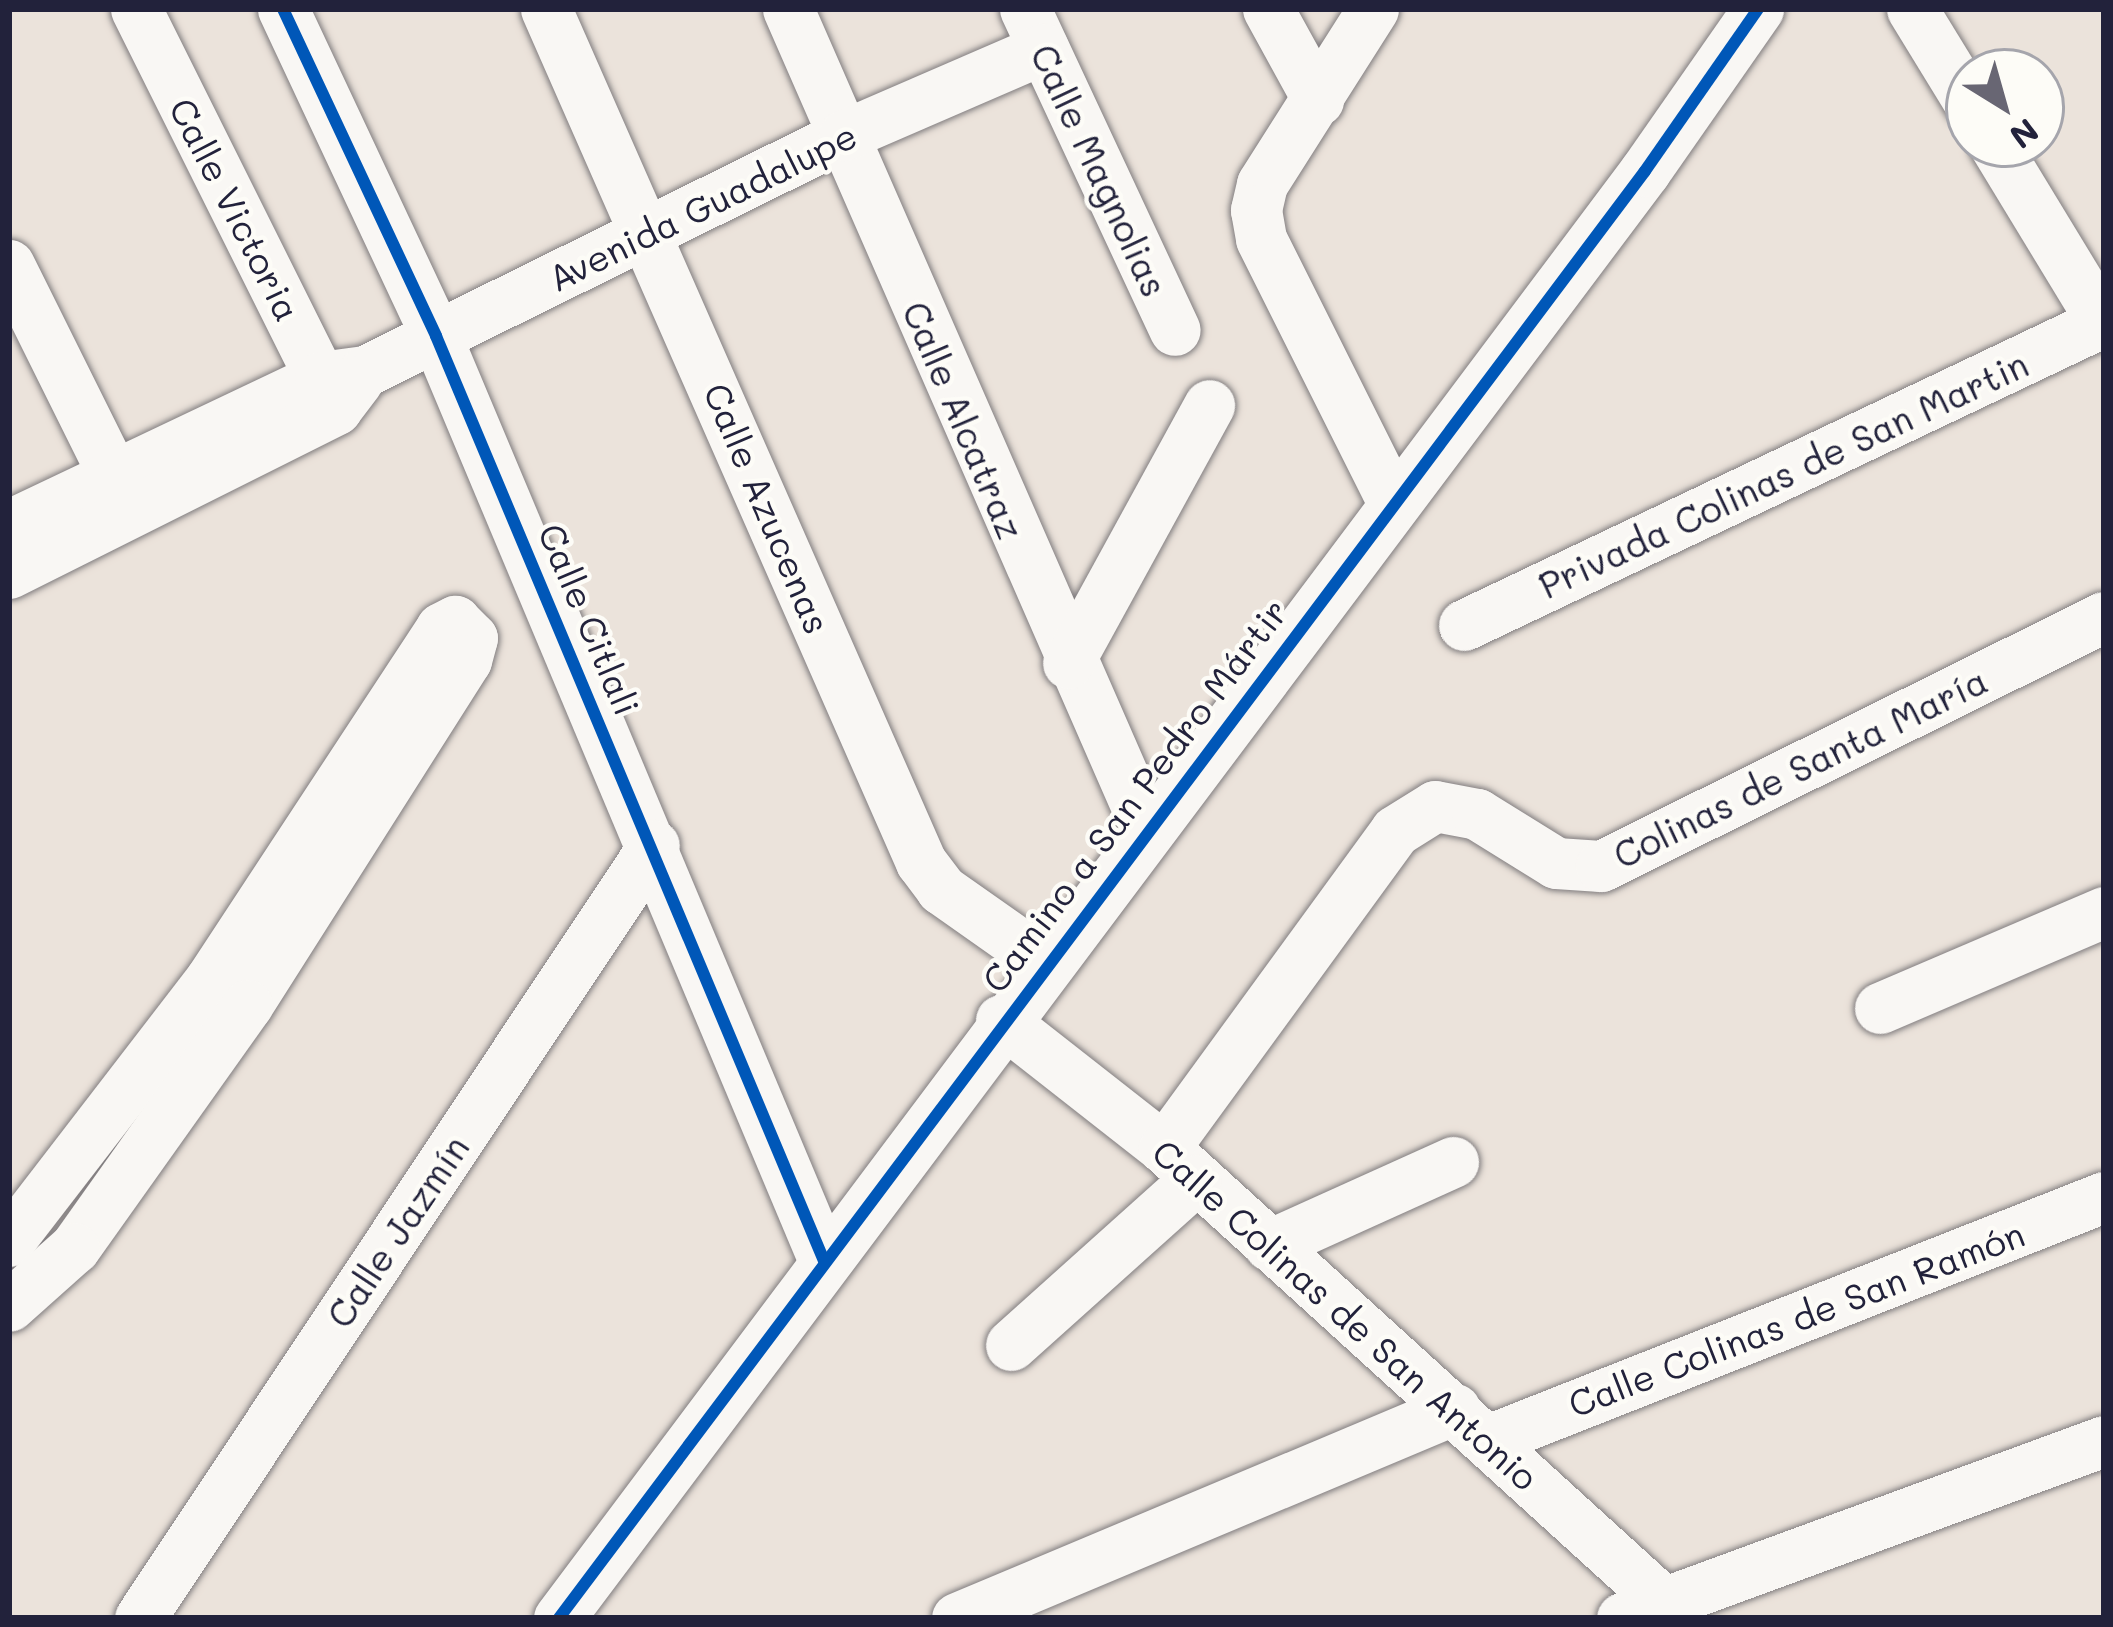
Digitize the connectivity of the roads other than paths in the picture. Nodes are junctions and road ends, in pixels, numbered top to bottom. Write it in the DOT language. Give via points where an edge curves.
graph roads {
  1 [pos="136,9"];
  2 [pos="283,9"];
  3 [pos="547,9"];
  4 [pos="788,9"];
  5 [pos="1268,9"];
  6 [pos="1373,9"];
  7 [pos="1757,9"];
  8 [pos="1912,9"];
  9 [pos="1034,29"];
  10 [pos="1945,63"];
  11 [pos="1318,100"];
  12 [pos="844,135"];
  13 [pos="2009,168"];
  14 [pos="649,231"];
  15 [pos="9,266"];
  16 [pos="2103,324"];
  17 [pos="1175,330"];
  18 [pos="436,336"];
  19 [pos="340,386"];
  20 [pos="1209,405"];
  21 [pos="122,493"];
  22 [pos="1393,503"];
  23 [pos="9,525"];
  24 [pos="9,574"];
  25 [pos="2104,617"];
  26 [pos="1464,625"];
  27 [pos="1068,663"];
  28 [pos="386,749"];
  29 [pos="1146,828"];
  30 [pos="654,845"];
  31 [pos="2104,912"];
  32 [pos="1045,962"];
  33 [pos="1880,1008"];
  34 [pos="1001,1020"];
  35 [pos="1453,1162"];
  36 [pos="1179,1164"];
  37 [pos="2104,1197"];
  38 [pos="47,1218"];
  39 [pos="1269,1245"];
  40 [pos="824,1261"];
  41 [pos="9,1306"];
  42 [pos="1011,1345"];
  43 [pos="1472,1424"];
  44 [pos="2104,1441"];
  45 [pos="576,1612"];
  46 [pos="1655,1613"];
  47 [pos="140,1618"];
  48 [pos="957,1618"];
  1 -- 19 [label="street, Calle Victoria"];
  2 -- 18 [label="street, Calle Citlali"];
  3 -- 14 [label="street, Calle Azucenas"];
  4 -- 12 [label="street, Calle Alcatraz"];
  5 -- 11 [label="street"];
  6 -- 11 [label="street"];
  7 -- 22 [label="street, Camino a San Pedro Mártir"];
  8 -- 10 [label="street"];
  9 -- 12 [label="street, Avenida Guadalupe"];
  9 -- 17 [label="street, Calle Magnolias"];
  11 -- 22 [label="street" via="1262,184 1256,210 1262,238"];
  12 -- 14 [label="street, Avenida Guadalupe"];
  12 -- 27 [label="street, Calle Alcatraz"];
  13 -- 16 [label="street"];
  14 -- 18 [label="street, Avenida Guadalupe"];
  14 -- 32 [label="street, Calle Azucenas" via="921,862 940,889"];
  15 -- 21 [label="street"];
  16 -- 26 [label="street, Privada Colinas de San Martin"];
  18 -- 19 [label="street, Avenida Guadalupe"];
  18 -- 30 [label="street, Calle Citlali"];
  19 -- 21 [label="street, Avenida Guadalupe"];
  20 -- 27 [label="street"];
  21 -- 23 [label="street, Avenida Guadalupe"];
  21 -- 24 [label="street, Avenida Guadalupe"];
  22 -- 29 [label="street, Camino a San Pedro Mártir"];
  25 -- 36 [label="street, Colinas de Santa María" via="1600,866 1556,863 1477,814 1435,806 1394,831"];
  27 -- 29 [label="street, Calle Alcatraz"];
  28 -- 38 [label="street" via="229,993"];
  29 -- 32 [label="street, Camino a San Pedro Mártir"];
  30 -- 40 [label="street, Calle Citlali"];
  30 -- 47 [label="street, Calle Jazmín"];
  31 -- 33 [label="street"];
  32 -- 34 [label="street, Camino a San Pedro Mártir"];
  34 -- 36 [label="street, Calle Colinas de San Antonio"];
  34 -- 40 [label="street, Camino a San Pedro Mártir"];
  35 -- 39 [label="street"];
  36 -- 39 [label="street, Calle Colinas de San Antonio"];
  36 -- 42 [label="street, Colinas de Santa María"];
  37 -- 43 [label="street, Calle Colinas de San Ramón"];
  38 -- 41 [label="street" via="58,1266"];
  39 -- 43 [label="street, Calle Colinas de San Antonio"];
  40 -- 45 [label="street, Camino a San Pedro Mártir"];
  43 -- 46 [label="street, Calle Colinas de San Antonio"];
  43 -- 48 [label="street, Calle Colinas de San Ramón"];
  44 -- 46 [label="street"];
}
